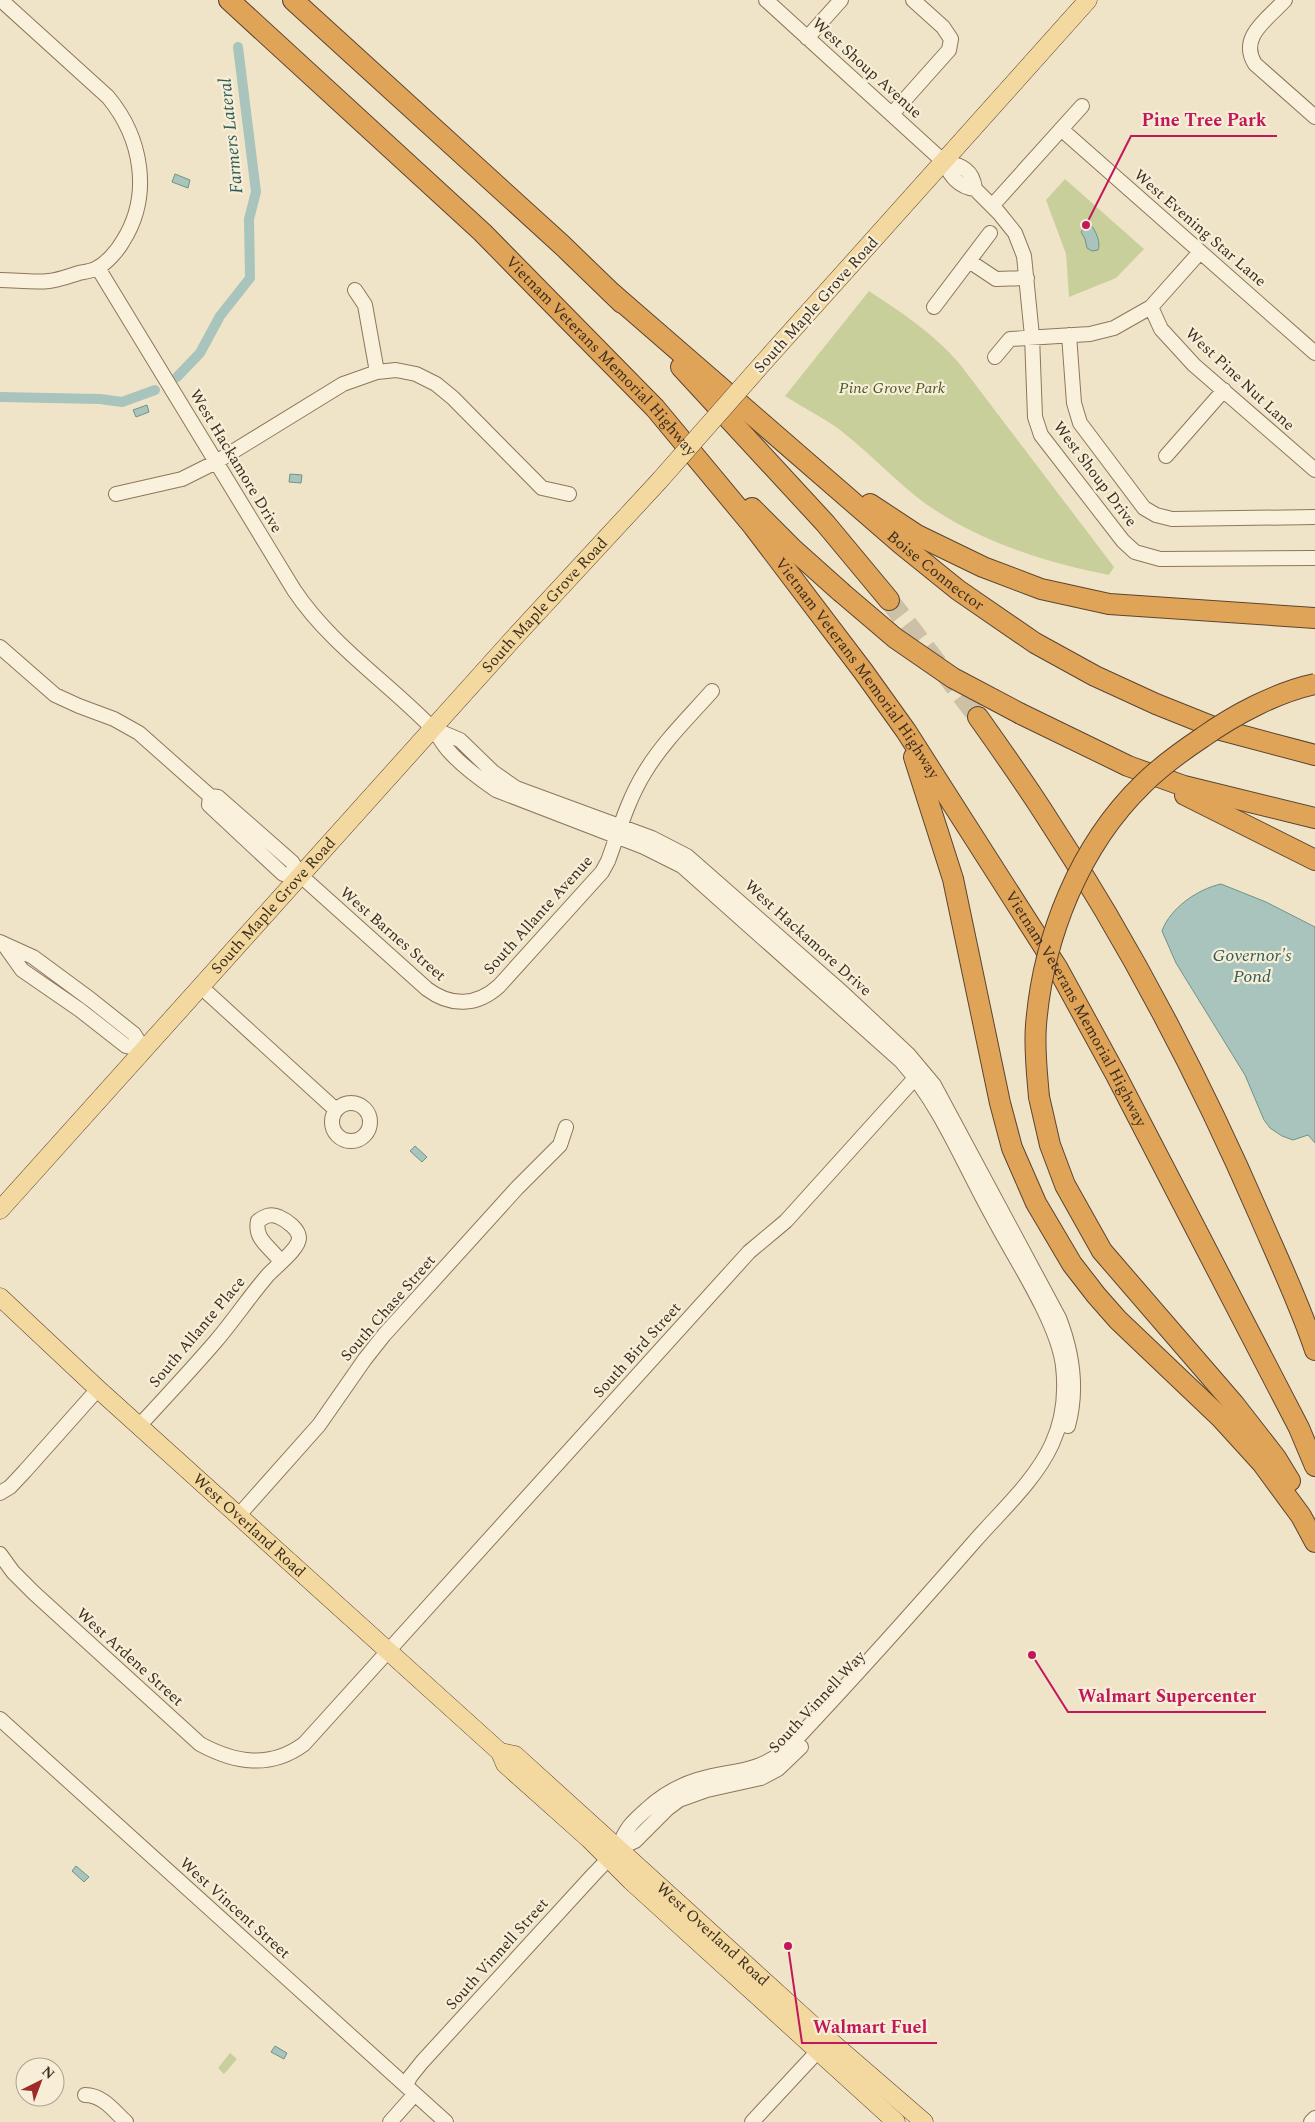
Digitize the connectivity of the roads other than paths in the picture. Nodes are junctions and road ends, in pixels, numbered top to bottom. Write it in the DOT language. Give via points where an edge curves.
graph roads {
  1 [pos="1,0"];
  2 [pos="229,0"];
  3 [pos="293,0"];
  4 [pos="766,0"];
  5 [pos="841,0"];
  6 [pos="913,0"];
  7 [pos="1088,0"];
  8 [pos="1285,0"];
  9 [pos="807,38"];
  10 [pos="1082,106"];
  11 [pos="892,114"];
  12 [pos="1315,117"];
  13 [pos="1061,129"];
  14 [pos="944,162"];
  15 [pos="975,189"];
  16 [pos="992,206"];
  17 [pos="990,233"];
  18 [pos="1200,252"];
  19 [pos="969,261"];
  20 [pos="98,268"];
  21 [pos="1027,278"];
  22 [pos="0,280"];
  23 [pos="356,290"];
  24 [pos="613,294"];
  25 [pos="934,307"];
  26 [pos="1151,307"];
  27 [pos="1069,335"];
  28 [pos="1032,336"];
  29 [pos="1315,353"];
  30 [pos="995,357"];
  31 [pos="376,372"];
  32 [pos="1224,390"];
  33 [pos="655,408"];
  34 [pos="1166,456"];
  35 [pos="807,461"];
  36 [pos="216,462"];
  37 [pos="1315,470"];
  38 [pos="116,494"];
  39 [pos="570,494"];
  40 [pos="1315,518"];
  41 [pos="1315,558"];
  42 [pos="889,600"];
  43 [pos="1315,618"];
  44 [pos="0,647"];
  45 [pos="1315,684"];
  46 [pos="712,691"];
  47 [pos="978,717"];
  48 [pos="432,728"];
  49 [pos="906,731"];
  50 [pos="1315,755"];
  51 [pos="1128,766"];
  52 [pos="1315,818"];
  53 [pos="619,832"];
  54 [pos="1315,860"];
  55 [pos="300,875"];
  56 [pos="2,944"];
  57 [pos="200,986"];
  58 [pos="470,1002"];
  59 [pos="144,1050"];
  60 [pos="916,1077"];
  61 [pos="336,1110"];
  62 [pos="566,1127"];
  63 [pos="978,1181"];
  64 [pos="0,1210"];
  65 [pos="280,1261"];
  66 [pos="0,1296"];
  67 [pos="1044,1300"];
  68 [pos="1314,1346"];
  69 [pos="98,1389"];
  70 [pos="139,1426"];
  71 [pos="1315,1466"];
  72 [pos="0,1493"];
  73 [pos="239,1515"];
  74 [pos="1315,1527"];
  75 [pos="1315,1542"];
  76 [pos="0,1554"];
  77 [pos="389,1652"];
  78 [pos="0,1719"];
  79 [pos="252,1761"];
  80 [pos="614,1854"];
  81 [pos="823,2045"];
  82 [pos="411,2090"];
  83 [pos="85,2095"];
  84 [pos="868,2096"];
  85 [pos="1315,2118"];
  86 [pos="915,2119"];
  87 [pos="126,2122"];
  88 [pos="390,2122"];
  89 [pos="446,2122"];
  90 [pos="752,2122"];
  91 [pos="896,2122"];
  92 [pos="1311,2122"];
  1 -- 20 [label="street" via="108,97 122,113 132,134 140,182 138,206 132,227 118,248"];
  2 -- 33 [label="highway, Vietnam Veterans Memorial Highway" via="482,232"];
  3 -- 24 [label="highway"];
  4 -- 9 [label="street, West Shoup Avenue"];
  5 -- 9 [label="street"];
  6 -- 11 [label="street" via="943,27 951,39 948,50"];
  7 -- 14 [label="main road, South Maple Grove Road"];
  8 -- 12 [label="street" via="1253,34 1248,48 1250,56"];
  9 -- 11 [label="street, West Shoup Avenue"];
  10 -- 13 [label="street"];
  11 -- 14 [label="street, West Shoup Avenue"];
  13 -- 16 [label="street"];
  13 -- 18 [label="street, West Evening Star Lane"];
  14 -- 15 [label="street, West Shoup Avenue" via="950,175 965,188"];
  14 -- 48 [label="main road, South Maple Grove Road, bridge" via="660,480"];
  15 -- 16 [label="street, West Shoup Drive"];
  16 -- 21 [label="street, West Shoup Drive" via="1015,233 1024,256"];
  17 -- 19 [label="street"];
  18 -- 26 [label="street"];
  18 -- 29 [label="street, West Evening Star Lane"];
  19 -- 21 [label="street" via="996,279"];
  19 -- 25 [label="street"];
  20 -- 22 [label="street" via="49,281"];
  20 -- 36 [label="street, West Hackamore Drive"];
  21 -- 28 [label="street, West Shoup Drive"];
  23 -- 31 [label="street" via="365,305"];
  24 -- 35 [label="highway, Boise Connector"];
  24 -- 42 [label="highway" via="825,523"];
  26 -- 27 [label="street" via="1114,328"];
  26 -- 32 [label="street, West Pine Nut Lane" via="1161,330 1194,365"];
  27 -- 28 [label="street"];
  27 -- 40 [label="street" via="1074,403 1080,423 1144,508 1172,519"];
  28 -- 30 [label="street" via="1010,339"];
  28 -- 41 [label="street, West Shoup Drive" via="1036,417 1041,435 1123,542 1135,552 1160,559"];
  31 -- 36 [label="street" via="343,384"];
  31 -- 39 [label="street" via="396,370 416,374 436,384 542,488"];
  32 -- 34 [label="street"];
  32 -- 37 [label="street, West Pine Nut Lane"];
  33 -- 49 [label="highway, Vietnam Veterans Memorial Highway" via="753,526"];
  33 -- 51 [label="highway, bridge" via="794,550 895,638 953,678"];
  35 -- 43 [label="highway" via="917,535 983,567 1041,589 1109,604"];
  35 -- 50 [label="highway, Boise Connector" via="900,544 958,590 1035,643 1095,676 1221,730"];
  36 -- 38 [label="street" via="182,479"];
  36 -- 48 [label="street, West Hackamore Drive" via="307,610"];
  44 -- 55 [label="street" via="55,695 139,733 210,796 209,805 283,874"];
  45 -- 74 [label="highway, bridge" via="1255,706 1223,723 1143,783 1113,816 1087,856 1069,895 1044,970 1036,1026 1040,1097 1050,1145 1065,1186 1102,1251 1270,1450 1309,1511"];
  46 -- 53 [label="street" via="655,757 636,787"];
  47 -- 68 [label="highway" via="1048,819 1146,985 1238,1165"];
  48 -- 53 [label="street, West Hackamore Drive" via="449,752 496,790"];
  48 -- 55 [label="main road, South Maple Grove Road"];
  49 -- 71 [label="highway, Vietnam Veterans Memorial Highway" via="1058,969 1299,1428"];
  49 -- 75 [label="highway" via="953,879 1010,1139 1036,1203 1072,1264 1096,1295 1262,1462 1301,1516"];
  51 -- 52 [label="highway" via="1184,786"];
  51 -- 54 [label="highway"];
  53 -- 58 [label="street, South Allante Avenue" via="608,862 596,878 499,986"];
  53 -- 60 [label="street, West Hackamore Drive" via="690,873"];
  53 -- 63 [label="street, West Hackamore Drive" via="672,846 698,864 908,1054 934,1085"];
  55 -- 57 [label="main road, South Maple Grove Road"];
  55 -- 58 [label="street, West Barnes Street" via="436,996"];
  56 -- 59 [label="street" via="33,957 134,1034"];
  57 -- 59 [label="main road, South Maple Grove Road"];
  57 -- 61 [label="street"];
  59 -- 64 [label="main road, South Maple Grove Road"];
  60 -- 63 [label="street, West Hackamore Drive"];
  60 -- 77 [label="street, South Bird Street" via="786,1221 749,1252"];
  62 -- 73 [label="street, South Chase Street" via="560,1144 384,1336 319,1425"];
  63 -- 67 [label="street, West Hackamore Drive"];
  65 -- 70 [label="street, South Allante Place" via="217,1340"];
  66 -- 69 [label="main road, West Overland Road"];
  67 -- 80 [label="street, South Vinnell Way" via="1061,1352 1062,1413 1052,1444 1036,1472 994,1526 787,1749 759,1767 697,1780 676,1788 657,1800 627,1829"];
  69 -- 70 [label="main road, West Overland Road"];
  69 -- 72 [label="street" via="25,1472"];
  70 -- 73 [label="main road, West Overland Road"];
  73 -- 77 [label="main road, West Overland Road"];
  76 -- 79 [label="street, West Ardene Street" via="34,1593 200,1744 230,1758"];
  77 -- 79 [label="street, South Bird Street" via="304,1744 289,1754"];
  77 -- 80 [label="main road, West Overland Road" via="500,1752 515,1755"];
  78 -- 82 [label="street, West Vincent Street"];
  80 -- 81 [label="main road, West Overland Road"];
  80 -- 81 [label="main road, West Overland Road" via="631,1881 754,1993 775,2002"];
  80 -- 82 [label="street, South Vinnell Street" via="422,2062 410,2077"];
  81 -- 84 [label="main road, West Overland Road"];
  81 -- 86 [label="main road, West Overland Road"];
  81 -- 90 [label="street"];
  82 -- 88 [label="street, South Vinnell Street"];
  82 -- 89 [label="street, West Vincent Street"];
  83 -- 87 [label="street" via="101,2099"];
  84 -- 86 [label="main road" via="898,2114"];
  84 -- 91 [label="main road, West Overland Road"];
  85 -- 92 [label="street"];
}
